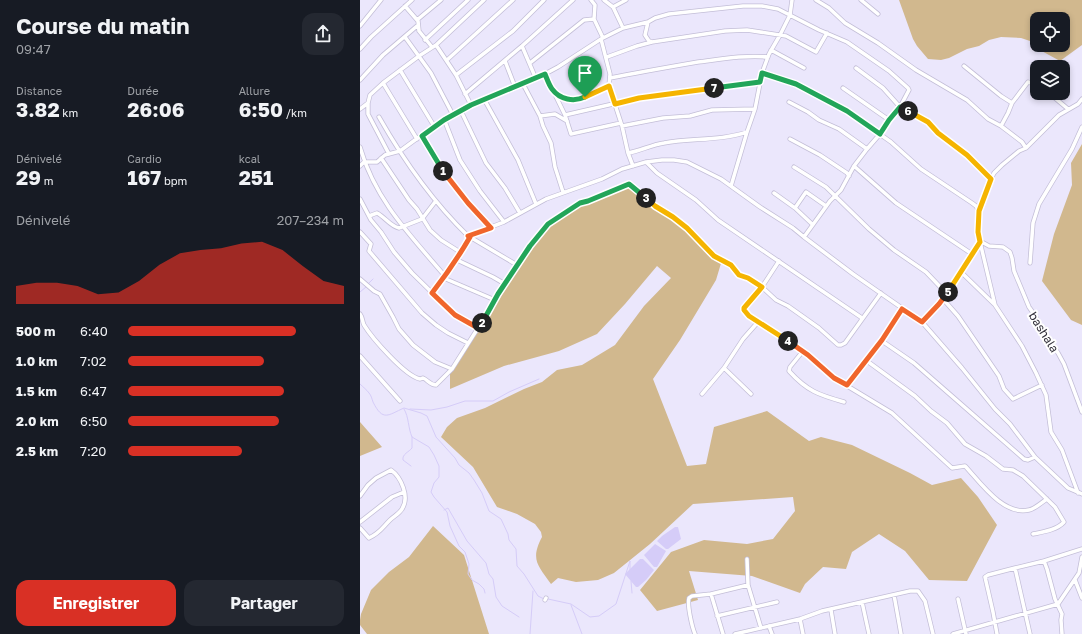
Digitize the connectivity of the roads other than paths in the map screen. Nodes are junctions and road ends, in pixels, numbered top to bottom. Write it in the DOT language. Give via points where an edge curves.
graph roads {
  1 [pos="380,0"];
  2 [pos="412,0"];
  3 [pos="441,0"];
  4 [pos="468,0"];
  5 [pos="484,0"];
  6 [pos="514,0"];
  7 [pos="544,0"];
  8 [pos="573,0"];
  9 [pos="591,0"];
  10 [pos="604,0"];
  11 [pos="626,0"];
  12 [pos="792,0"];
  13 [pos="816,0"];
  14 [pos="861,0"];
  15 [pos="405,6"];
  16 [pos="613,7"];
  17 [pos="878,14"];
  18 [pos="790,15"];
  19 [pos="594,19"];
  20 [pos="417,20"];
  21 [pos="648,22"];
  22 [pos="360,26"];
  23 [pos="418,26"];
  24 [pos="623,28"];
  25 [pos="827,33"];
  26 [pos="780,35"];
  27 [pos="406,37"];
  28 [pos="602,38"];
  29 [pos="425,40"];
  30 [pos="652,42"];
  31 [pos="436,44"];
  32 [pos="522,46"];
  33 [pos="432,47"];
  34 [pos="360,50"];
  35 [pos="771,50"];
  36 [pos="419,56"];
  37 [pos="768,57"];
  38 [pos="607,58"];
  39 [pos="447,60"];
  40 [pos="505,61"];
  41 [pos="530,63"];
  42 [pos="964,66"];
  43 [pos="804,68"];
  44 [pos="856,68"];
  45 [pos="400,70"];
  46 [pos="762,73"];
  47 [pos="545,74"];
  48 [pos="456,76"];
  49 [pos="610,78"];
  50 [pos="536,79"];
  51 [pos="360,80"];
  52 [pos="760,82"];
  53 [pos="383,83"];
  54 [pos="1030,83"];
  55 [pos="523,84"];
  56 [pos="609,86"];
  57 [pos="515,87"];
  58 [pos="843,88"];
  59 [pos="552,90"];
  60 [pos="465,94"];
  61 [pos="1082,99"];
  62 [pos="484,100"];
  63 [pos="1057,100"];
  64 [pos="789,102"];
  65 [pos="1012,102"];
  66 [pos="368,103"];
  67 [pos="615,104"];
  68 [pos="471,105"];
  69 [pos="900,107"];
  70 [pos="360,109"];
  71 [pos="755,109"];
  72 [pos="1068,109"];
  73 [pos="461,111"];
  74 [pos="453,115"];
  75 [pos="565,115"];
  76 [pos="540,116"];
  77 [pos="379,117"];
  78 [pos="444,120"];
  79 [pos="889,120"];
  80 [pos="567,121"];
  81 [pos="621,125"];
  82 [pos="434,126"];
  83 [pos="1001,126"];
  84 [pos="1082,127"];
  85 [pos="747,132"];
  86 [pos="880,134"];
  87 [pos="422,136"];
  88 [pos="790,138"];
  89 [pos="417,139"];
  90 [pos="1026,148"];
  91 [pos="360,149"];
  92 [pos="867,149"];
  93 [pos="400,151"];
  94 [pos="628,153"];
  95 [pos="389,154"];
  96 [pos="381,158"];
  97 [pos="364,162"];
  98 [pos="646,162"];
  99 [pos="360,166"];
  100 [pos="632,166"];
  101 [pos="854,166"];
  102 [pos="794,167"];
  103 [pos="849,176"];
  104 [pos="991,179"];
  105 [pos="731,186"];
  106 [pos="563,192"];
  107 [pos="774,193"];
  108 [pos="836,196"];
  109 [pos="360,199"];
  110 [pos="435,202"];
  111 [pos="536,204"];
  112 [pos="826,206"];
  113 [pos="795,208"];
  114 [pos="979,211"];
  115 [pos="520,213"];
  116 [pos="369,216"];
  117 [pos="422,219"];
  118 [pos="504,222"];
  119 [pos="812,224"];
  120 [pos="403,227"];
  121 [pos="491,228"];
  122 [pos="360,232"];
  123 [pos="469,236"];
  124 [pos="804,237"];
  125 [pos="980,242"];
  126 [pos="460,252"];
  127 [pos="972,254"];
  128 [pos="455,259"];
  129 [pos="779,261"];
  130 [pos="1030,263"];
  131 [pos="517,265"];
  132 [pos="961,272"];
  133 [pos="445,276"];
  134 [pos="360,279"];
  135 [pos="505,284"];
  136 [pos="762,287"];
  137 [pos="432,293"];
  138 [pos="881,293"];
  139 [pos="947,294"];
  140 [pos="943,299"];
  141 [pos="495,300"];
  142 [pos="995,304"];
  143 [pos="902,309"];
  144 [pos="360,314"];
  145 [pos="862,318"];
  146 [pos="758,322"];
  147 [pos="922,322"];
  148 [pos="478,328"];
  149 [pos="882,340"];
  150 [pos="468,343"];
  151 [pos="803,351"];
  152 [pos="360,356"];
  153 [pos="867,362"];
  154 [pos="452,368"];
  155 [pos="724,368"];
  156 [pos="847,385"];
  157 [pos="1042,385"];
  158 [pos="702,394"];
  159 [pos="750,394"];
  160 [pos="400,401"];
  161 [pos="844,402"];
  162 [pos="1082,412"];
  163 [pos="1035,457"];
  164 [pos="404,492"];
  165 [pos="1080,494"];
  166 [pos="360,496"];
  167 [pos="1047,498"];
  168 [pos="360,522"];
  169 [pos="360,528"];
  170 [pos="1033,534"];
  171 [pos="1082,549"];
  172 [pos="1082,557"];
  173 [pos="747,559"];
  174 [pos="1044,561"];
  175 [pos="1015,568"];
  176 [pos="1074,580"];
  177 [pos="748,585"];
  178 [pos="711,594"];
  179 [pos="894,595"];
  180 [pos="1082,598"];
  181 [pos="958,599"];
  182 [pos="777,602"];
  183 [pos="862,602"];
  184 [pos="1058,604"];
  185 [pos="755,608"];
  186 [pos="831,610"];
  187 [pos="1025,613"];
  188 [pos="717,616"];
  189 [pos="800,619"];
  190 [pos="994,622"];
  191 [pos="769,626"];
  192 [pos="761,628"];
  193 [pos="965,632"];
  194 [pos="695,634"];
  195 [pos="723,634"];
  196 [pos="735,634"];
  197 [pos="772,634"];
  198 [pos="803,634"];
  199 [pos="835,634"];
  200 [pos="869,634"];
  201 [pos="901,634"];
  202 [pos="933,634"];
  203 [pos="952,634"];
  204 [pos="997,634"];
  205 [pos="1030,634"];
  206 [pos="1062,634"];
  1 -- 22 [label="street"];
  2 -- 15 [label="street"];
  3 -- 20 [label="street"];
  4 -- 29 [label="street"];
  5 -- 31 [label="street"];
  6 -- 39 [label="street"];
  7 -- 48 [label="street" via="513,31"];
  8 -- 32 [label="street"];
  9 -- 19 [label="street" via="595,5"];
  10 -- 16 [label="street"];
  11 -- 16 [label="street"];
  12 -- 18 [label="street"];
  13 -- 83 [label="street" via="829,8 845,24 952,90 988,119"];
  14 -- 17 [label="street"];
  15 -- 20 [label="street"];
  15 -- 34 [label="street"];
  16 -- 24 [label="street"];
  18 -- 21 [label="street" via="770,7 744,6 669,14"];
  18 -- 25 [label="street"];
  18 -- 26 [label="street"];
  19 -- 28 [label="street"];
  19 -- 41 [label="street" via="584,20"];
  20 -- 23 [label="street"];
  21 -- 24 [label="street"];
  21 -- 30 [label="street" via="646,35"];
  23 -- 27 [label="street"];
  23 -- 29 [label="street"];
  24 -- 28 [label="street"];
  25 -- 26 [label="street" via="816,52"];
  25 -- 69 [label="street" via="854,46 908,88 909,93"];
  26 -- 30 [label="street" via="747,30 725,31"];
  26 -- 35 [label="street"];
  27 -- 36 [label="street"];
  27 -- 51 [label="street" via="383,55"];
  28 -- 38 [label="street"];
  28 -- 47 [label="street"];
  29 -- 33 [label="street"];
  30 -- 38 [label="street"];
  31 -- 33 [label="street"];
  31 -- 39 [label="street"];
  32 -- 40 [label="street"];
  32 -- 41 [label="street"];
  33 -- 36 [label="street"];
  35 -- 37 [label="street"];
  35 -- 43 [label="street"];
  36 -- 45 [label="street"];
  36 -- 74 [label="street"];
  37 -- 46 [label="street"];
  37 -- 49 [label="street" via="734,57"];
  38 -- 49 [label="street"];
  39 -- 48 [label="street"];
  40 -- 57 [label="street"];
  40 -- 60 [label="street"];
  41 -- 50 [label="street"];
  42 -- 65 [label="street"];
  44 -- 69 [label="street" via="883,88"];
  45 -- 53 [label="street"];
  45 -- 82 [label="street"];
  46 -- 52 [label="street"];
  46 -- 86 [label="street" via="796,84 847,111"];
  47 -- 50 [label="street"];
  47 -- 59 [label="street"];
  48 -- 60 [label="street"];
  49 -- 56 [label="street"];
  50 -- 55 [label="street"];
  52 -- 67 [label="street" via="639,98"];
  52 -- 71 [label="street"];
  53 -- 66 [label="street" via="373,92"];
  53 -- 89 [label="street"];
  54 -- 65 [label="street"];
  55 -- 57 [label="street"];
  55 -- 76 [label="street"];
  56 -- 59 [label="street" via="579,100 563,98"];
  56 -- 67 [label="street"];
  57 -- 62 [label="street"];
  58 -- 79 [label="street"];
  59 -- 75 [label="street"];
  60 -- 68 [label="street"];
  61 -- 72 [label="street"];
  62 -- 68 [label="street"];
  62 -- 111 [label="street" via="518,160"];
  63 -- 72 [label="street"];
  64 -- 92 [label="street" via="839,129"];
  65 -- 83 [label="street"];
  66 -- 70 [label="street"];
  66 -- 95 [label="street" via="368,114"];
  67 -- 75 [label="street"];
  67 -- 81 [label="street"];
  68 -- 73 [label="street"];
  69 -- 79 [label="street"];
  69 -- 104 [label="street" via="928,122"];
  71 -- 81 [label="street" via="712,110 690,116"];
  71 -- 85 [label="street"];
  72 -- 90 [label="street" via="1049,123"];
  73 -- 74 [label="street"];
  73 -- 115 [label="street" via="486,163"];
  74 -- 78 [label="street"];
  75 -- 80 [label="street"];
  76 -- 80 [label="street" via="555,114"];
  76 -- 106 [label="street" via="551,143"];
  77 -- 93 [label="street"];
  78 -- 82 [label="street"];
  78 -- 118 [label="street" via="460,160"];
  79 -- 86 [label="street"];
  80 -- 81 [label="street" via="572,134"];
  81 -- 94 [label="street"];
  82 -- 87 [label="street"];
  83 -- 90 [label="street"];
  84 -- 130 [label="street" via="1039,204 1033,223"];
  85 -- 94 [label="street" via="662,143"];
  85 -- 105 [label="street"];
  86 -- 92 [label="street"];
  86 -- 114 [label="street" via="918,167 972,203"];
  87 -- 89 [label="street"];
  87 -- 121 [label="street" via="447,177"];
  88 -- 103 [label="street"];
  89 -- 93 [label="street"];
  90 -- 104 [label="street" via="1002,165"];
  91 -- 97 [label="street"];
  92 -- 101 [label="street"];
  93 -- 95 [label="street"];
  93 -- 110 [label="street"];
  94 -- 100 [label="street"];
  95 -- 96 [label="street"];
  96 -- 97 [label="street" via="377,162"];
  96 -- 117 [label="street"];
  97 -- 99 [label="street"];
  97 -- 120 [label="street" via="372,181"];
  98 -- 100 [label="street"];
  98 -- 105 [label="street" via="687,162"];
  98 -- 129 [label="street" via="718,220"];
  100 -- 106 [label="street"];
  101 -- 103 [label="street"];
  101 -- 127 [label="street" via="896,203"];
  102 -- 108 [label="street"];
  103 -- 108 [label="street"];
  104 -- 114 [label="street"];
  105 -- 124 [label="street"];
  106 -- 111 [label="street"];
  107 -- 113 [label="street"];
  108 -- 112 [label="street"];
  108 -- 139 [label="street" via="869,229 926,272"];
  109 -- 116 [label="street"];
  110 -- 117 [label="street"];
  110 -- 123 [label="street"];
  111 -- 115 [label="street"];
  112 -- 113 [label="street" via="806,192"];
  112 -- 119 [label="street"];
  113 -- 119 [label="street"];
  114 -- 125 [label="street"];
  115 -- 118 [label="street"];
  116 -- 120 [label="street" via="377,213 397,228"];
  116 -- 137 [label="street" via="394,252"];
  117 -- 120 [label="street"];
  117 -- 126 [label="street" via="432,232"];
  118 -- 121 [label="street"];
  119 -- 124 [label="street"];
  120 -- 133 [label="street"];
  121 -- 123 [label="street"];
  122 -- 150 [label="street" via="371,244 369,251 421,312 442,329"];
  123 -- 126 [label="street"];
  123 -- 131 [label="street"];
  124 -- 138 [label="street"];
  125 -- 127 [label="street"];
  125 -- 142 [label="street"];
  125 -- 162 [label="street, bashala" via="1003,247 1010,252 1014,271 1029,307 1058,353"];
  126 -- 128 [label="street"];
  127 -- 132 [label="street"];
  128 -- 133 [label="street"];
  128 -- 135 [label="street"];
  129 -- 136 [label="street"];
  129 -- 145 [label="street"];
  131 -- 135 [label="street"];
  131 -- 136 [label="street" via="550,222 580,203 629,184 687,228 714,256 731,265 739,275"];
  132 -- 139 [label="street"];
  132 -- 142 [label="street"];
  133 -- 137 [label="street"];
  133 -- 141 [label="street" via="452,282"];
  134 -- 154 [label="street" via="380,294 399,330 413,345 435,362"];
  135 -- 141 [label="street"];
  136 -- 145 [label="street" via="838,345 845,342"];
  136 -- 146 [label="street" via="744,308 749,316"];
  137 -- 148 [label="street" via="455,315"];
  138 -- 143 [label="street"];
  138 -- 145 [label="street"];
  139 -- 140 [label="street"];
  140 -- 147 [label="street"];
  140 -- 157 [label="street" via="958,316 1013,399"];
  141 -- 148 [label="street"];
  142 -- 157 [label="street" via="1022,346"];
  143 -- 147 [label="street"];
  143 -- 149 [label="street"];
  144 -- 154 [label="street" via="378,344 400,366 419,379 423,378 435,385"];
  146 -- 151 [label="street"];
  146 -- 155 [label="street"];
  147 -- 163 [label="street" via="1010,424"];
  148 -- 150 [label="street"];
  149 -- 153 [label="street"];
  149 -- 163 [label="street" via="914,363 1024,459"];
  150 -- 154 [label="street"];
  151 -- 156 [label="street" via="834,378"];
  151 -- 161 [label="street" via="789,371 800,382 819,394"];
  152 -- 160 [label="street"];
  153 -- 156 [label="street"];
  153 -- 167 [label="street" via="915,396 947,423 966,444 1003,470 1013,470 1021,474"];
  155 -- 158 [label="street"];
  155 -- 159 [label="street"];
  156 -- 167 [label="street" via="892,413 952,468 965,466 1004,506 1014,510 1030,510"];
  157 -- 165 [label="street" via="1046,395 1051,432 1062,450"];
  163 -- 165 [label="street" via="1068,488"];
  164 -- 166 [label="street" via="396,474 388,470 368,485"];
  164 -- 168 [label="street" via="392,497"];
  164 -- 169 [label="street" via="403,509 379,533 369,538"];
  167 -- 170 [label="street" via="1056,507 1064,522 1048,531"];
  171 -- 174 [label="street"];
  172 -- 176 [label="street" via="1079,573"];
  173 -- 177 [label="street"];
  174 -- 175 [label="street"];
  174 -- 184 [label="street"];
  175 -- 187 [label="street"];
  175 -- 190 [label="street" via="985,577"];
  176 -- 180 [label="street"];
  176 -- 184 [label="street"];
  177 -- 178 [label="street"];
  177 -- 185 [label="street"];
  178 -- 188 [label="street"];
  178 -- 194 [label="street" via="692,596 688,600 690,620"];
  179 -- 183 [label="street"];
  179 -- 201 [label="street"];
  179 -- 202 [label="street" via="918,591 925,602"];
  181 -- 193 [label="street"];
  182 -- 185 [label="street"];
  183 -- 186 [label="street"];
  183 -- 200 [label="street"];
  184 -- 187 [label="street"];
  184 -- 206 [label="street" via="1062,614"];
  185 -- 188 [label="street"];
  185 -- 192 [label="street"];
  186 -- 189 [label="street"];
  186 -- 199 [label="street"];
  187 -- 190 [label="street"];
  187 -- 205 [label="street"];
  188 -- 195 [label="street"];
  189 -- 191 [label="street"];
  189 -- 198 [label="street"];
  190 -- 193 [label="street"];
  190 -- 204 [label="street"];
  191 -- 192 [label="street"];
  191 -- 197 [label="street"];
  192 -- 196 [label="street"];
  193 -- 203 [label="street"];
}
